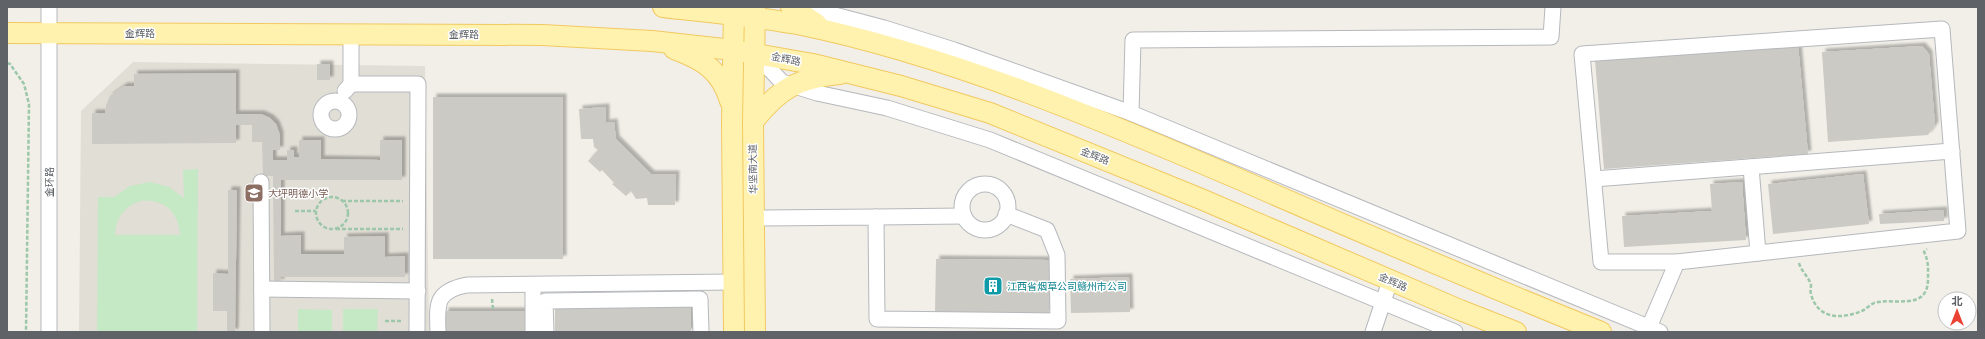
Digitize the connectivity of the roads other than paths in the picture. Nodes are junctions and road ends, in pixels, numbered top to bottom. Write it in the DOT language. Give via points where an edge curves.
graph roads {
  1 [pos="49,7"];
  2 [pos="663,7"];
  3 [pos="1552,7"];
  4 [pos="793,9"];
  5 [pos="734,11"];
  6 [pos="755,12"];
  7 [pos="7,33"];
  8 [pos="48,33"];
  9 [pos="351,34"];
  10 [pos="838,34"];
  11 [pos="652,41"];
  12 [pos="733,50"];
  13 [pos="754,53"];
  14 [pos="851,73"];
  15 [pos="351,84"];
  16 [pos="792,86"];
  17 [pos="336,101"];
  18 [pos="732,108"];
  19 [pos="1131,113"];
  20 [pos="752,122"];
  21 [pos="1952,151"];
  22 [pos="1751,167"];
  23 [pos="1594,179"];
  24 [pos="261,182"];
  25 [pos="1006,214"];
  26 [pos="964,216"];
  27 [pos="876,217"];
  28 [pos="753,218"];
  29 [pos="1758,253"];
  30 [pos="1678,262"];
  31 [pos="1390,281"];
  32 [pos="733,282"];
  33 [pos="533,285"];
  34 [pos="262,289"];
  35 [pos="418,291"];
  36 [pos="1382,302"];
  37 [pos="1652,330"];
  38 [pos="49,332"];
  39 [pos="262,332"];
  40 [pos="417,332"];
  41 [pos="438,332"];
  42 [pos="533,332"];
  43 [pos="546,332"];
  44 [pos="700,332"];
  45 [pos="734,332"];
  46 [pos="755,332"];
  47 [pos="1373,332"];
  48 [pos="1455,332"];
  49 [pos="1516,332"];
  50 [pos="1601,332"];
  1 -- 8 [label="street, 金环路"];
  2 -- 5 [label="main road"];
  3 -- 19 [label="street" via="1551,36 1134,40"];
  4 -- 6 [label="street"];
  4 -- 10 [label="main road"];
  4 -- 19 [label="street" via="812,9 884,28"];
  5 -- 6 [label="main road"];
  5 -- 12 [label="main road, 华坚南大道"];
  6 -- 10 [label="main road"];
  6 -- 13 [label="main road, 华坚南大道"];
  7 -- 8 [label="main road, 金辉路"];
  8 -- 9 [label="main road, 金辉路"];
  8 -- 38 [label="street, 金环路"];
  9 -- 11 [label="main road, 金辉路" via="542,35"];
  9 -- 15 [label="street"];
  10 -- 50 [label="main road" via="922,57 1095,118"];
  11 -- 12 [label="main road, 金辉路"];
  11 -- 18 [label="main road" via="697,59 712,70 725,84"];
  12 -- 13 [label="main road, 金辉路"];
  12 -- 18 [label="main road, 华坚南大道"];
  13 -- 14 [label="main road, 金辉路"];
  13 -- 16 [label="street" via="782,82"];
  13 -- 20 [label="main road, 华坚南大道"];
  14 -- 16 [label="main road" via="824,76"];
  14 -- 31 [label="main road, 金辉路" via="990,113"];
  15 -- 17 [label="street"];
  15 -- 35 [label="street" via="418,84"];
  16 -- 20 [label="main road" via="776,96"];
  16 -- 36 [label="street" via="887,108 990,140"];
  18 -- 32 [label="main road, 华坚南大道"];
  19 -- 37 [label="street"];
  20 -- 28 [label="main road, 华坚南大道"];
  21 -- 22 [label="street"];
  21 -- 23 [label="street" via="1942,29 1582,54"];
  21 -- 29 [label="street" via="1958,231"];
  22 -- 23 [label="street"];
  22 -- 29 [label="street"];
  23 -- 30 [label="street" via="1601,262"];
  24 -- 34 [label="street"];
  25 -- 26 [label="street" via="1001,223 988,230 973,227"];
  25 -- 26 [label="street" via="1008,204 1002,192 992,185 984,184 977,185 965,195 962,209"];
  25 -- 27 [label="street" via="1047,230 1057,255 1058,321 877,319"];
  26 -- 27 [label="street"];
  27 -- 28 [label="street"];
  28 -- 46 [label="main road, 华坚南大道"];
  29 -- 30 [label="street"];
  30 -- 37 [label="street"];
  31 -- 36 [label="street"];
  31 -- 49 [label="main road, 金辉路"];
  32 -- 33 [label="street"];
  32 -- 45 [label="main road, 华坚南大道"];
  33 -- 41 [label="street" via="455,287 439,300"];
  33 -- 42 [label="street"];
  34 -- 35 [label="street"];
  34 -- 39 [label="street"];
  35 -- 40 [label="street"];
  36 -- 47 [label="street"];
  36 -- 48 [label="street"];
  43 -- 44 [label="street" via="545,301 700,299"];
}
